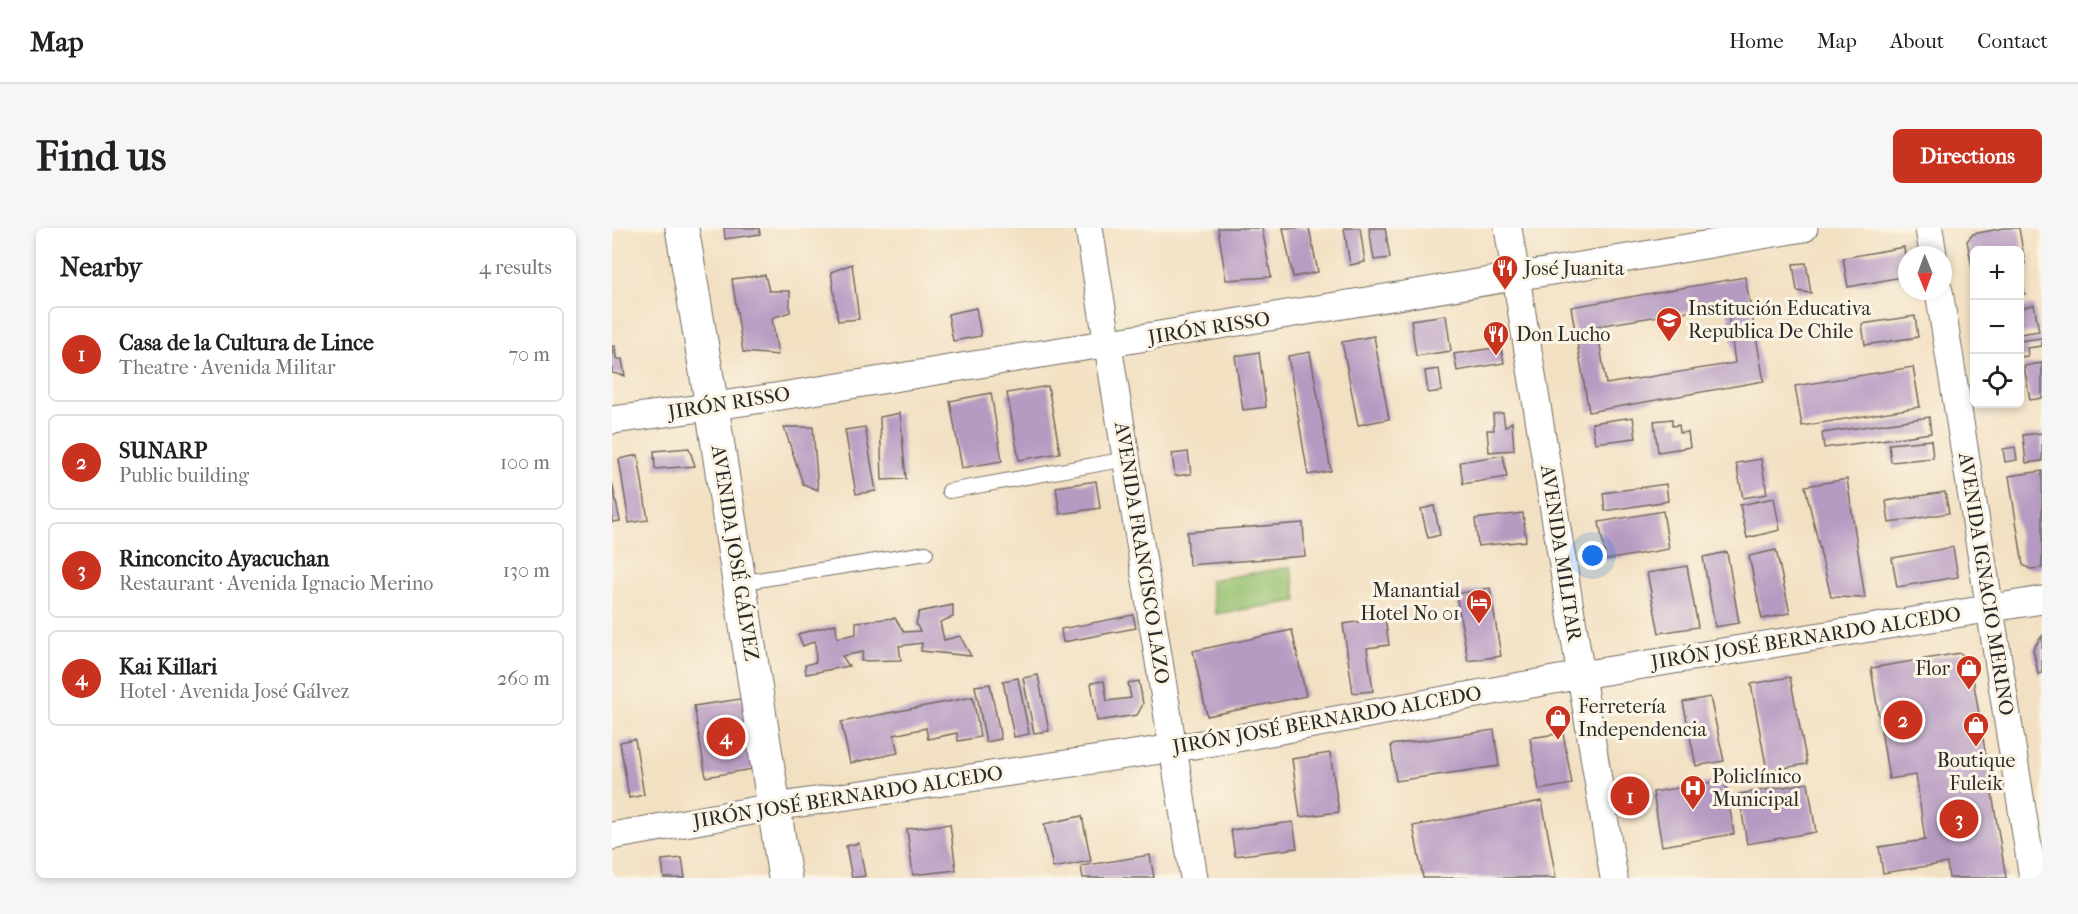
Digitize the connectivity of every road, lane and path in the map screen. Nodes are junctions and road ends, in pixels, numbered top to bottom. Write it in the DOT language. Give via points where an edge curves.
graph roads {
  1 [pos="682,228"];
  2 [pos="1089,228"];
  3 [pos="1508,228"];
  4 [pos="1804,228"];
  5 [pos="1929,228"];
  6 [pos="1932,246"];
  7 [pos="1516,278"];
  8 [pos="1940,300"];
  9 [pos="1108,343"];
  10 [pos="712,407"];
  11 [pos="612,420"];
  12 [pos="1126,459"];
  13 [pos="949,491"];
  14 [pos="926,553"];
  15 [pos="739,583"];
  16 [pos="2042,600"];
  17 [pos="1990,609"];
  18 [pos="1581,675"];
  19 [pos="1173,748"];
  20 [pos="774,807"];
  21 [pos="612,836"];
  22 [pos="785,878"];
  23 [pos="1194,878"];
  24 [pos="1614,878"];
  25 [pos="2032,878"];
  1 -- 10 [label="street, AVENIDA JOSÉ GÁLVEZ"];
  2 -- 9 [label="street, AVENIDA FRANCISCO LAZO"];
  3 -- 7 [label="street, AVENIDA MILITAR"];
  4 -- 7 [label="street, JIRÓN RISSO"];
  5 -- 6 [label="street"];
  7 -- 9 [label="street, JIRÓN RISSO"];
  7 -- 18 [label="street, AVENIDA MILITAR"];
  8 -- 17 [label="street, AVENIDA IGNACIO MERINO"];
  9 -- 10 [label="street, JIRÓN RISSO"];
  9 -- 12 [label="street, AVENIDA FRANCISCO LAZO"];
  10 -- 11 [label="street, JIRÓN RISSO"];
  10 -- 15 [label="street, AVENIDA JOSÉ GÁLVEZ"];
  12 -- 13 [label="lane"];
  12 -- 19 [label="street, AVENIDA FRANCISCO LAZO"];
  14 -- 15 [label="lane"];
  15 -- 20 [label="street, AVENIDA JOSÉ GÁLVEZ"];
  16 -- 17 [label="street, JIRÓN JOSÉ BERNARDO ALCEDO"];
  17 -- 18 [label="street, JIRÓN JOSÉ BERNARDO ALCEDO"];
  17 -- 25 [label="street, AVENIDA IGNACIO MERINO"];
  18 -- 19 [label="street, JIRÓN JOSÉ BERNARDO ALCEDO"];
  18 -- 24 [label="street, AVENIDA MILITAR"];
  19 -- 20 [label="street, JIRÓN JOSÉ BERNARDO ALCEDO"];
  19 -- 23 [label="street, AVENIDA FRANCISCO LAZO"];
  20 -- 21 [label="street, JIRÓN JOSÉ BERNARDO ALCEDO"];
  20 -- 22 [label="street, AVENIDA JOSÉ GÁLVEZ"];
}
